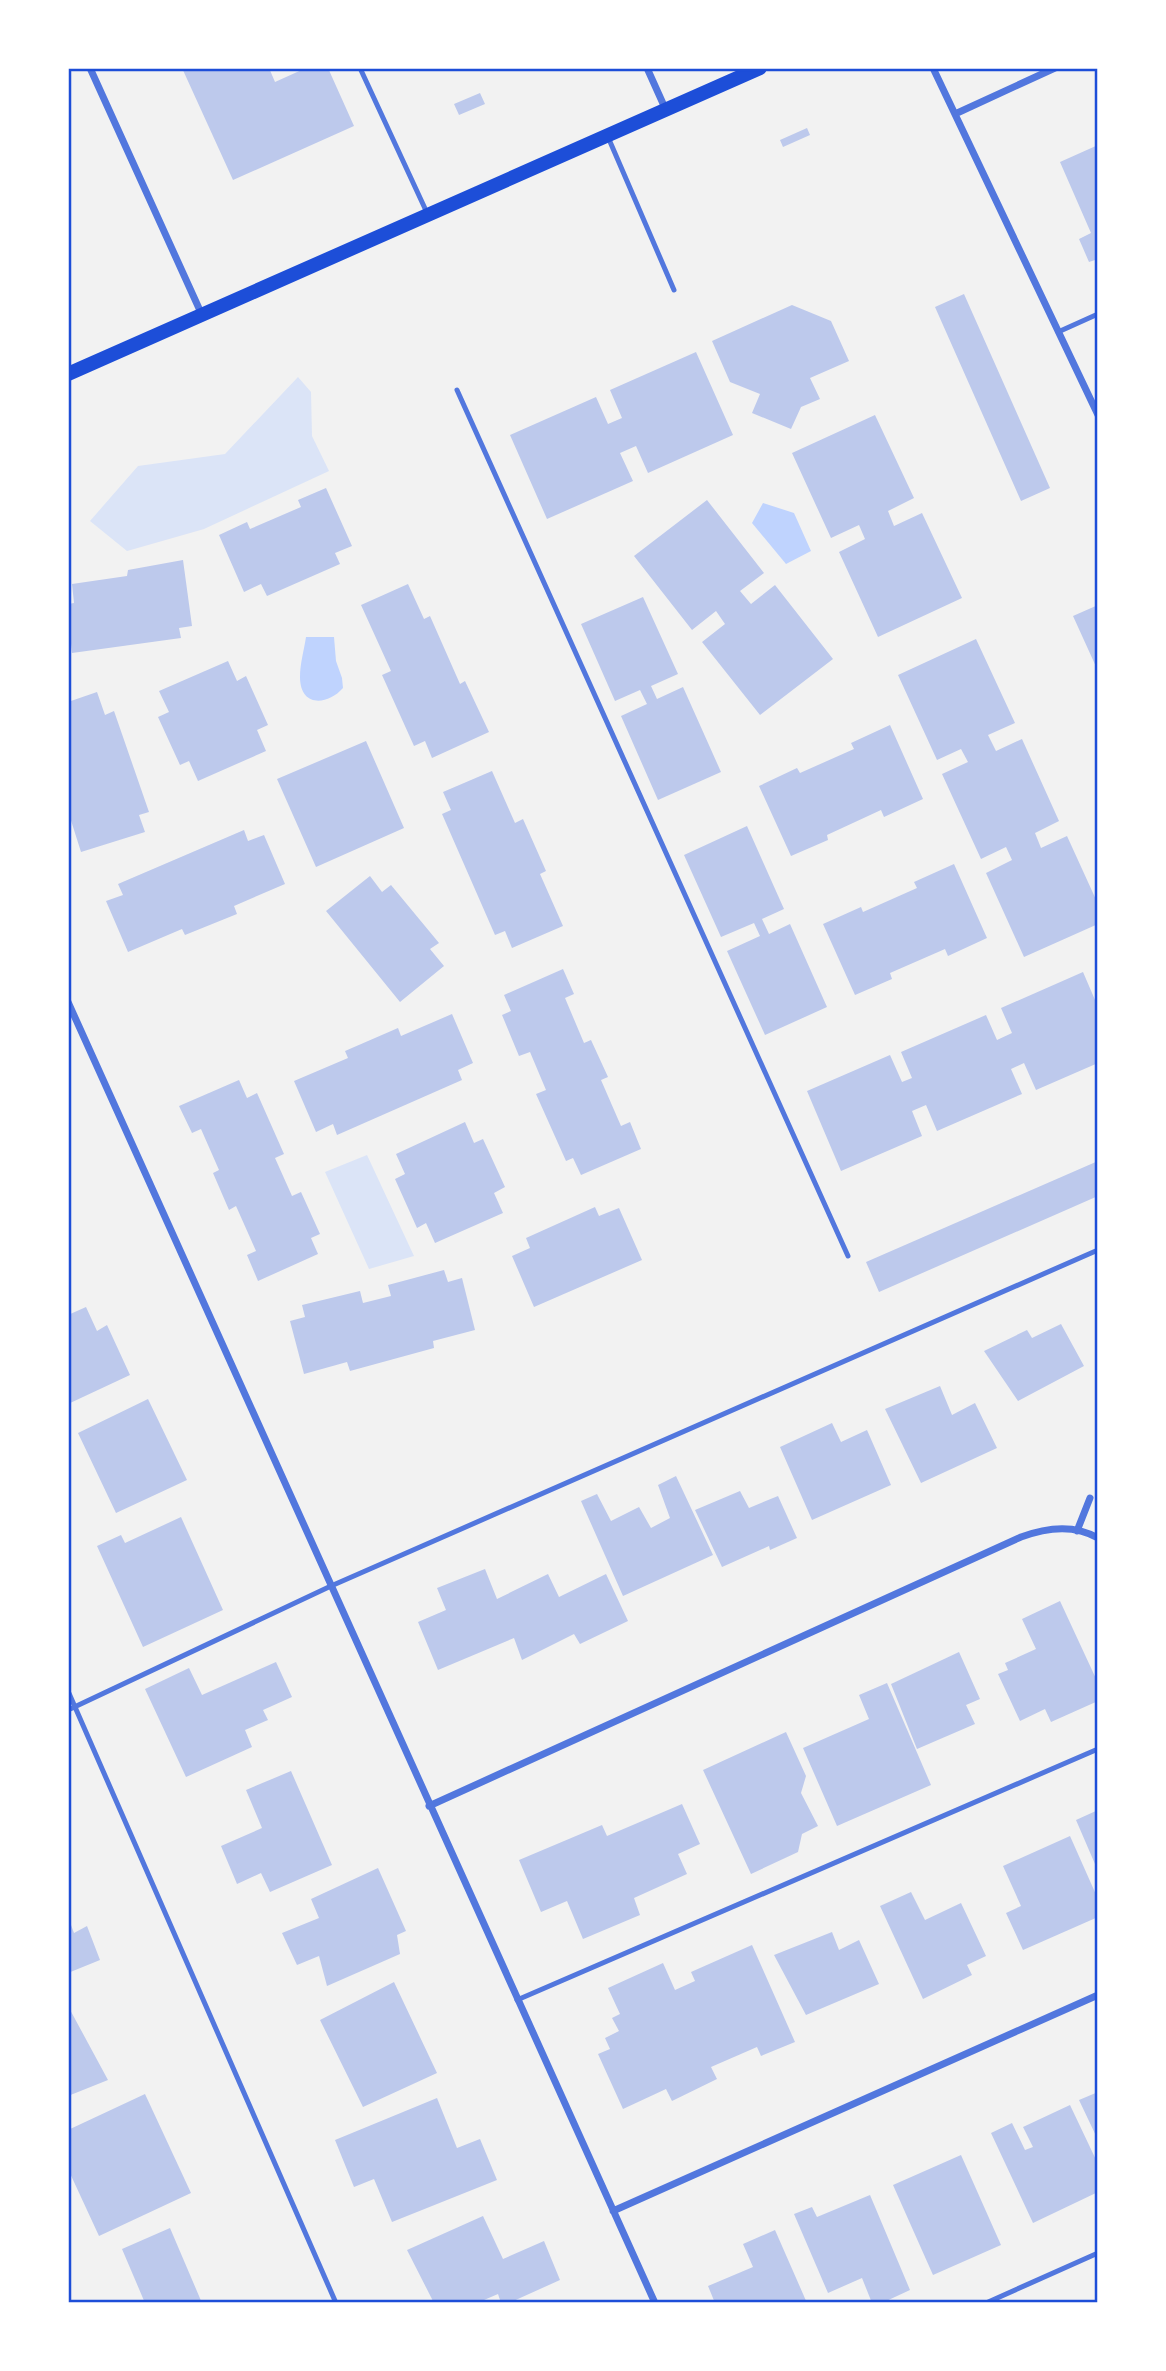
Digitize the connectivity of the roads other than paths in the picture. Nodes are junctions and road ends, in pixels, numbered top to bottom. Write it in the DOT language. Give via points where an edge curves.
graph roads {
  1 [pos="90,68"];
  2 [pos="359,68"];
  3 [pos="648,68"];
  4 [pos="760,68"];
  5 [pos="933,68"];
  6 [pos="1055,68"];
  7 [pos="666,108"];
  8 [pos="955,114"];
  9 [pos="607,134"];
  10 [pos="428,215"];
  11 [pos="674,290"];
  12 [pos="1098,314"];
  13 [pos="202,315"];
  14 [pos="1058,332"];
  15 [pos="68,374"];
  16 [pos="457,390"];
  17 [pos="1098,415"];
  18 [pos="68,1002"];
  19 [pos="1098,1250"];
  20 [pos="848,1256"];
  21 [pos="1090,1498"];
  22 [pos="1077,1531"];
  23 [pos="1098,1538"];
  24 [pos="331,1586"];
  25 [pos="68,1691"];
  26 [pos="76,1708"];
  27 [pos="68,1710"];
  28 [pos="1098,1749"];
  29 [pos="429,1806"];
  30 [pos="1098,1995"];
  31 [pos="517,2000"];
  32 [pos="613,2211"];
  33 [pos="1098,2253"];
  34 [pos="336,2303"];
  35 [pos="654,2303"];
  36 [pos="986,2303"];
  1 -- 13 [label="street"];
  2 -- 10 [label="lane"];
  3 -- 7 [label="street"];
  4 -- 7 [label="main road"];
  5 -- 8 [label="street"];
  6 -- 8 [label="street"];
  7 -- 9 [label="main road"];
  8 -- 14 [label="street"];
  9 -- 10 [label="main road"];
  9 -- 11 [label="lane"];
  10 -- 13 [label="main road"];
  12 -- 14 [label="lane"];
  13 -- 15 [label="main road"];
  14 -- 17 [label="street"];
  16 -- 20 [label="lane"];
  18 -- 24 [label="street"];
  19 -- 24 [label="lane"];
  21 -- 22 [label="street"];
  22 -- 23 [label="street"];
  22 -- 29 [label="street" via="1044,1529 1021,1537"];
  24 -- 26 [label="lane"];
  24 -- 29 [label="street"];
  25 -- 26 [label="lane"];
  26 -- 27 [label="lane"];
  26 -- 34 [label="lane"];
  28 -- 31 [label="lane"];
  29 -- 31 [label="street"];
  30 -- 32 [label="street"];
  31 -- 32 [label="street"];
  32 -- 35 [label="street"];
  33 -- 36 [label="lane"];
}
